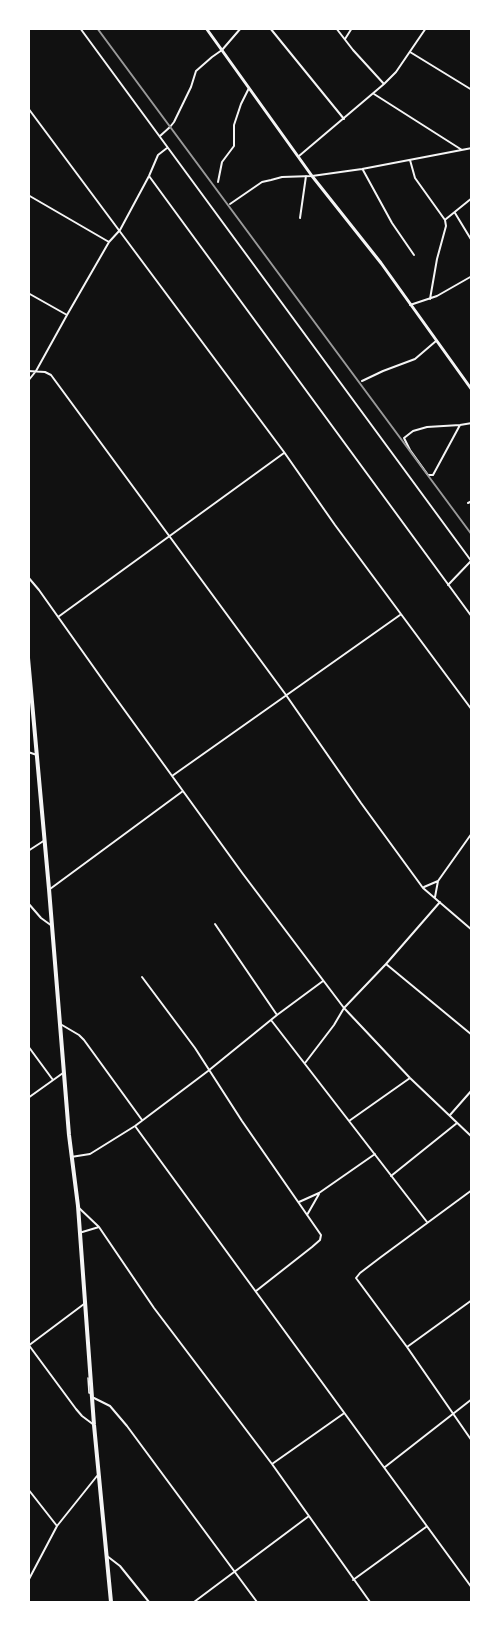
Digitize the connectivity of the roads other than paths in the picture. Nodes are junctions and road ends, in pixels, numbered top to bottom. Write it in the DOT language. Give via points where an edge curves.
graph roads {
  1 [pos="80,28"];
  2 [pos="206,28"];
  3 [pos="241,28"];
  4 [pos="270,28"];
  5 [pos="336,28"];
  6 [pos="352,28"];
  7 [pos="426,28"];
  8 [pos="345,40"];
  9 [pos="222,50"];
  10 [pos="410,52"];
  11 [pos="384,84"];
  12 [pos="249,88"];
  13 [pos="471,90"];
  14 [pos="374,94"];
  15 [pos="28,108"];
  16 [pos="344,119"];
  17 [pos="159,137"];
  18 [pos="167,148"];
  19 [pos="471,148"];
  20 [pos="462,150"];
  21 [pos="299,156"];
  22 [pos="410,160"];
  23 [pos="362,169"];
  24 [pos="149,176"];
  25 [pos="306,176"];
  26 [pos="312,176"];
  27 [pos="218,182"];
  28 [pos="28,195"];
  29 [pos="471,198"];
  30 [pos="230,204"];
  31 [pos="455,213"];
  32 [pos="300,218"];
  33 [pos="446,220"];
  34 [pos="120,230"];
  35 [pos="109,242"];
  36 [pos="471,242"];
  37 [pos="414,255"];
  38 [pos="471,276"];
  39 [pos="28,293"];
  40 [pos="430,299"];
  41 [pos="410,305"];
  42 [pos="67,315"];
  43 [pos="436,341"];
  44 [pos="36,371"];
  45 [pos="28,372"];
  46 [pos="28,381"];
  47 [pos="362,381"];
  48 [pos="471,390"];
  49 [pos="471,423"];
  50 [pos="460,425"];
  51 [pos="284,452"];
  52 [pos="168,536"];
  53 [pos="471,561"];
  54 [pos="28,577"];
  55 [pos="448,585"];
  56 [pos="471,608"];
  57 [pos="467,611"];
  58 [pos="400,614"];
  59 [pos="58,616"];
  60 [pos="471,617"];
  61 [pos="28,658"];
  62 [pos="286,695"];
  63 [pos="471,710"];
  64 [pos="28,752"];
  65 [pos="37,755"];
  66 [pos="172,776"];
  67 [pos="183,791"];
  68 [pos="471,834"];
  69 [pos="45,840"];
  70 [pos="28,851"];
  71 [pos="438,881"];
  72 [pos="423,888"];
  73 [pos="49,890"];
  74 [pos="435,897"];
  75 [pos="440,902"];
  76 [pos="28,903"];
  77 [pos="215,924"];
  78 [pos="52,926"];
  79 [pos="471,930"];
  80 [pos="386,964"];
  81 [pos="142,976"];
  82 [pos="323,981"];
  83 [pos="344,1008"];
  84 [pos="278,1015"];
  85 [pos="271,1020"];
  86 [pos="60,1025"];
  87 [pos="471,1035"];
  88 [pos="28,1046"];
  89 [pos="305,1064"];
  90 [pos="208,1071"];
  91 [pos="64,1072"];
  92 [pos="410,1078"];
  93 [pos="53,1080"];
  94 [pos="471,1090"];
  95 [pos="28,1098"];
  96 [pos="450,1115"];
  97 [pos="142,1120"];
  98 [pos="349,1121"];
  99 [pos="458,1123"];
  100 [pos="135,1125"];
  101 [pos="471,1137"];
  102 [pos="375,1154"];
  103 [pos="71,1157"];
  104 [pos="391,1176"];
  105 [pos="471,1190"];
  106 [pos="319,1193"];
  107 [pos="298,1202"];
  108 [pos="78,1206"];
  109 [pos="307,1215"];
  110 [pos="428,1223"];
  111 [pos="99,1227"];
  112 [pos="79,1233"];
  113 [pos="256,1290"];
  114 [pos="471,1300"];
  115 [pos="85,1304"];
  116 [pos="29,1345"];
  117 [pos="407,1347"];
  118 [pos="92,1395"];
  119 [pos="471,1399"];
  120 [pos="344,1413"];
  121 [pos="452,1414"];
  122 [pos="94,1425"];
  123 [pos="471,1441"];
  124 [pos="272,1464"];
  125 [pos="385,1467"];
  126 [pos="99,1474"];
  127 [pos="28,1489"];
  128 [pos="309,1516"];
  129 [pos="57,1526"];
  130 [pos="426,1527"];
  131 [pos="107,1556"];
  132 [pos="234,1571"];
  133 [pos="29,1580"];
  134 [pos="353,1580"];
  135 [pos="471,1588"];
  136 [pos="111,1602"];
  137 [pos="148,1602"];
  138 [pos="194,1602"];
  139 [pos="257,1602"];
  140 [pos="370,1602"];
  1 -- 17 [label="street"];
  2 -- 9 [label="street"];
  3 -- 9 [label="street"];
  4 -- 16 [label="street"];
  5 -- 8 [label="street"];
  6 -- 8 [label="street"];
  7 -- 10 [label="street"];
  8 -- 11 [label="street"];
  9 -- 12 [label="street"];
  9 -- 17 [label="street" via="196,71 177,116"];
  10 -- 11 [label="street"];
  10 -- 13 [label="street"];
  11 -- 14 [label="street"];
  12 -- 21 [label="street"];
  12 -- 27 [label="street" via="234,125 234,146 222,162"];
  14 -- 16 [label="street"];
  14 -- 20 [label="street"];
  15 -- 34 [label="street"];
  16 -- 21 [label="street"];
  17 -- 18 [label="street"];
  18 -- 24 [label="street" via="158,155"];
  18 -- 53 [label="street"];
  19 -- 20 [label="street"];
  20 -- 22 [label="street"];
  21 -- 26 [label="street"];
  22 -- 23 [label="street"];
  22 -- 33 [label="street" via="415,178"];
  23 -- 26 [label="street"];
  23 -- 37 [label="street"];
  24 -- 34 [label="street"];
  24 -- 55 [label="street"];
  25 -- 26 [label="street"];
  25 -- 30 [label="street" via="262,182"];
  25 -- 32 [label="street"];
  26 -- 41 [label="street"];
  28 -- 35 [label="street"];
  29 -- 31 [label="street"];
  31 -- 33 [label="street"];
  31 -- 36 [label="street"];
  33 -- 40 [label="street"];
  34 -- 35 [label="street"];
  34 -- 51 [label="street"];
  35 -- 42 [label="street"];
  38 -- 40 [label="street"];
  39 -- 42 [label="street"];
  40 -- 41 [label="street"];
  41 -- 43 [label="street"];
  42 -- 44 [label="street"];
  43 -- 47 [label="street" via="415,359"];
  43 -- 48 [label="street"];
  44 -- 45 [label="street"];
  44 -- 46 [label="street"];
  44 -- 52 [label="street" via="51,375"];
  49 -- 50 [label="street"];
  50 -- 50 [label="street" via="433,475 428,475 404,438 427,428"];
  51 -- 52 [label="street"];
  51 -- 58 [label="street"];
  52 -- 59 [label="street"];
  52 -- 62 [label="street"];
  53 -- 55 [label="street"];
  54 -- 59 [label="street"];
  55 -- 57 [label="street"];
  56 -- 57 [label="street"];
  57 -- 60 [label="street"];
  58 -- 62 [label="street"];
  58 -- 63 [label="street"];
  59 -- 66 [label="street"];
  61 -- 65 [label="main road"];
  62 -- 66 [label="street"];
  62 -- 72 [label="street"];
  64 -- 65 [label="street"];
  65 -- 69 [label="main road"];
  66 -- 67 [label="street"];
  67 -- 73 [label="street"];
  67 -- 82 [label="street"];
  68 -- 71 [label="street"];
  69 -- 70 [label="street"];
  69 -- 73 [label="main road"];
  71 -- 72 [label="street"];
  71 -- 74 [label="street"];
  72 -- 74 [label="street"];
  73 -- 78 [label="main road"];
  74 -- 75 [label="street"];
  75 -- 79 [label="street"];
  75 -- 80 [label="street"];
  76 -- 78 [label="street"];
  77 -- 84 [label="street"];
  78 -- 86 [label="main road"];
  80 -- 83 [label="street"];
  80 -- 87 [label="street"];
  81 -- 90 [label="street"];
  82 -- 83 [label="street"];
  82 -- 84 [label="street"];
  83 -- 89 [label="street"];
  83 -- 92 [label="street"];
  84 -- 85 [label="street"];
  85 -- 89 [label="street"];
  85 -- 90 [label="street"];
  86 -- 91 [label="main road"];
  86 -- 97 [label="street" via="89,1045"];
  88 -- 93 [label="street"];
  89 -- 98 [label="street"];
  90 -- 97 [label="street"];
  90 -- 107 [label="street"];
  91 -- 93 [label="street"];
  91 -- 103 [label="main road"];
  92 -- 96 [label="street"];
  92 -- 98 [label="street"];
  93 -- 95 [label="street"];
  94 -- 96 [label="street"];
  96 -- 99 [label="street"];
  97 -- 100 [label="street"];
  98 -- 102 [label="street"];
  99 -- 101 [label="street"];
  99 -- 104 [label="street"];
  100 -- 103 [label="street" via="90,1154"];
  100 -- 113 [label="street"];
  102 -- 104 [label="street"];
  102 -- 106 [label="street"];
  103 -- 108 [label="main road"];
  104 -- 110 [label="street"];
  105 -- 110 [label="street"];
  106 -- 107 [label="street"];
  106 -- 109 [label="street"];
  107 -- 109 [label="street"];
  108 -- 111 [label="street"];
  108 -- 112 [label="main road"];
  109 -- 113 [label="street" via="321,1235 320,1240"];
  110 -- 117 [label="street" via="356,1278"];
  111 -- 112 [label="street"];
  111 -- 124 [label="street" via="154,1308"];
  112 -- 115 [label="main road"];
  113 -- 120 [label="street"];
  114 -- 117 [label="street"];
  115 -- 116 [label="street"];
  115 -- 118 [label="main road"];
  116 -- 122 [label="street" via="76,1410"];
  117 -- 121 [label="street"];
  118 -- 122 [label="main road"];
  118 -- 132 [label="street" via="110,1406 128,1426"];
  119 -- 121 [label="street"];
  120 -- 124 [label="street"];
  120 -- 125 [label="street"];
  121 -- 123 [label="street"];
  121 -- 125 [label="street"];
  122 -- 126 [label="main road"];
  124 -- 128 [label="street"];
  125 -- 130 [label="street"];
  126 -- 129 [label="street"];
  126 -- 131 [label="main road"];
  127 -- 129 [label="street"];
  128 -- 132 [label="street"];
  128 -- 134 [label="street"];
  129 -- 133 [label="street"];
  130 -- 134 [label="street"];
  130 -- 135 [label="street"];
  131 -- 136 [label="main road"];
  131 -- 137 [label="street" via="120,1566"];
  132 -- 138 [label="street"];
  132 -- 139 [label="street"];
  134 -- 140 [label="street"];
}
